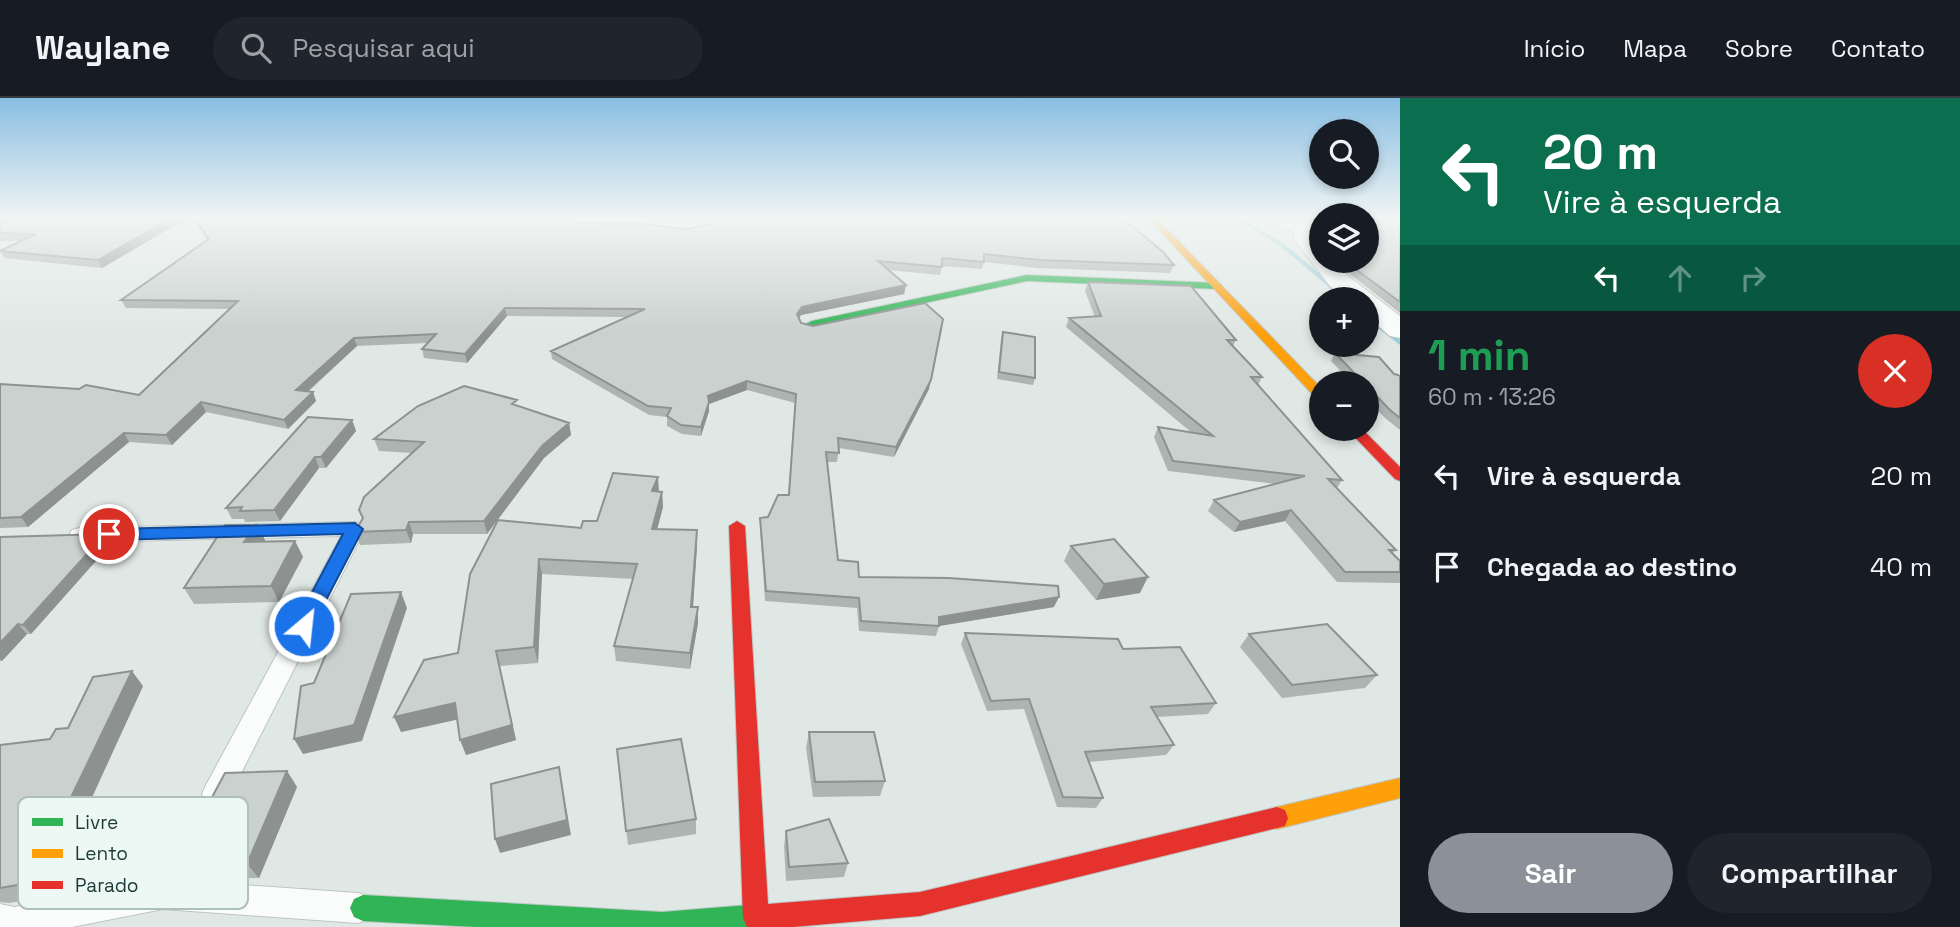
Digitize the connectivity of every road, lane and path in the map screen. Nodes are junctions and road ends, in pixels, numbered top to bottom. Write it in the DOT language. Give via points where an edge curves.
graph roads {
  1 [pos="1188,256"];
  2 [pos="1333,273"];
  3 [pos="1217,286"];
  4 [pos="1347,287"];
  5 [pos="1379,313"];
  6 [pos="811,324"];
  7 [pos="1400,330"];
  8 [pos="1309,382"];
  9 [pos="1366,441"];
  10 [pos="1400,476"];
  11 [pos="737,526"];
  12 [pos="55,536"];
  13 [pos="1400,788"];
  14 [pos="214,797"];
  15 [pos="248,900"];
  16 [pos="363,908"];
  17 [pos="86,909"];
  18 [pos="756,918"];
  19 [pos="0,919"];
  1 -- 3 [label="street"];
  2 -- 4 [label="street"];
  3 -- 6 [label="street" via="1027,278"];
  3 -- 8 [label="street"];
  5 -- 7 [label="street"];
  9 -- 10 [label="street"];
  11 -- 18 [label="street"];
  12 -- 14 [label="lane" via="355,529"];
  13 -- 18 [label="street" via="920,904"];
  15 -- 16 [label="lane"];
  16 -- 18 [label="street" via="662,925"];
  17 -- 19 [label="lane" via="14,923"];
}
